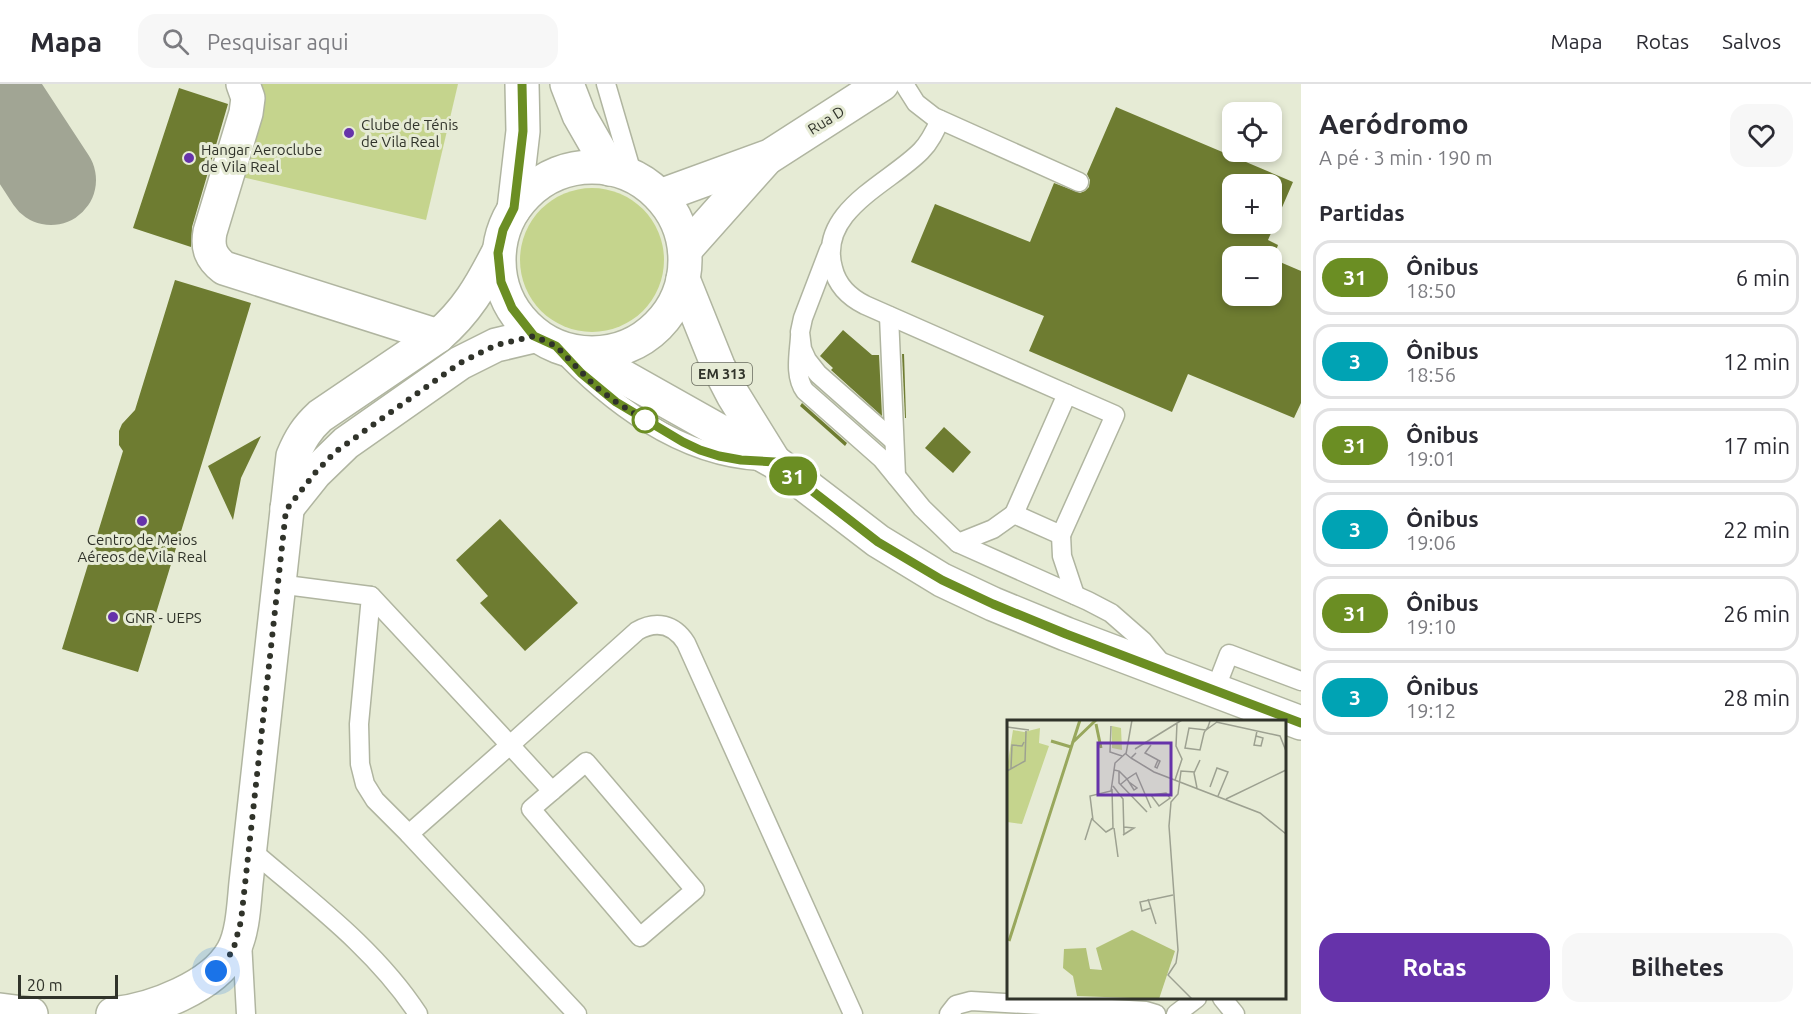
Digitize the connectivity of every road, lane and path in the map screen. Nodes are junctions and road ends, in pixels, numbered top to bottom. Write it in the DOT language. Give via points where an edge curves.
graph roads {
  1 [pos="243,84"];
  2 [pos="522,84"];
  3 [pos="567,84"];
  4 [pos="606,84"];
  5 [pos="882,84"];
  6 [pos="904,84"];
  7 [pos="940,120"];
  8 [pos="770,156"];
  9 [pos="621,171"];
  10 [pos="1079,182"];
  11 [pos="660,196"];
  12 [pos="514,208"];
  13 [pos="834,238"];
  14 [pos="498,253"];
  15 [pos="684,265"];
  16 [pos="889,316"];
  17 [pos="438,336"];
  18 [pos="800,337"];
  19 [pos="557,345"];
  20 [pos="1067,394"];
  21 [pos="894,441"];
  22 [pos="775,462"];
  23 [pos="896,476"];
  24 [pos="286,510"];
  25 [pos="1014,514"];
  26 [pos="1061,535"];
  27 [pos="958,543"];
  28 [pos="278,584"];
  29 [pos="1075,595"];
  30 [pos="371,596"];
  31 [pos="1171,674"];
  32 [pos="1301,681"];
  33 [pos="1215,690"];
  34 [pos="1301,723"];
  35 [pos="510,745"];
  36 [pos="552,791"];
  37 [pos="409,834"];
  38 [pos="250,849"];
  39 [pos="241,921"];
  40 [pos="1196,999"];
  41 [pos="1223,999"];
  42 [pos="1149,1007"];
  43 [pos="0,1010"];
  44 [pos="31,1014"];
  45 [pos="113,1014"];
  46 [pos="246,1014"];
  47 [pos="418,1014"];
  48 [pos="577,1014"];
  49 [pos="853,1014"];
  50 [pos="948,1014"];
  51 [pos="1176,1014"];
  52 [pos="1235,1014"];
  1 -- 17 [label="street" via="247,105 210,232 212,256 232,271"];
  2 -- 12 [label="street, EM 313" via="523,131"];
  3 -- 9 [label="street, EM 313" via="579,115"];
  4 -- 9 [label="lane"];
  5 -- 8 [label="street, Rua D"];
  6 -- 7 [label="lane" via="920,107"];
  7 -- 10 [label="lane"];
  7 -- 13 [label="lane" via="922,150 847,212"];
  8 -- 11 [label="street"];
  8 -- 15 [label="street"];
  9 -- 11 [label="street, EM 313"];
  9 -- 12 [label="street, EM 313" via="582,167 556,174 532,188"];
  11 -- 15 [label="street, EM 313" via="677,221"];
  12 -- 14 [label="street, EM 313"];
  13 -- 16 [label="lane" via="831,263 840,284 857,301"];
  13 -- 18 [label="lane" via="805,311"];
  14 -- 17 [label="street" via="473,300"];
  14 -- 19 [label="street, EM 313" via="501,282 512,308"];
  15 -- 19 [label="street" via="673,305 657,327 634,343 609,351"];
  15 -- 22 [label="street, EM 313" via="718,366"];
  16 -- 20 [label="lane"];
  16 -- 21 [label="lane"];
  17 -- 24 [label="street" via="309,426 293,456"];
  18 -- 21 [label="lane" via="804,355 818,374"];
  18 -- 23 [label="lane" via="798,376 802,387"];
  19 -- 22 [label="street, EM 313"];
  19 -- 24 [label="street" via="496,345 460,363 335,452"];
  20 -- 25 [label="lane"];
  20 -- 26 [label="lane" via="1115,415"];
  21 -- 23 [label="lane"];
  22 -- 31 [label="street, EM 313" via="878,542 942,580"];
  23 -- 27 [label="lane"];
  24 -- 28 [label="street"];
  25 -- 26 [label="lane"];
  25 -- 27 [label="lane" via="993,529"];
  26 -- 29 [label="lane" via="1062,556"];
  27 -- 29 [label="lane"];
  28 -- 30 [label="lane"];
  28 -- 38 [label="street"];
  29 -- 31 [label="lane" via="1121,621"];
  30 -- 35 [label="lane"];
  30 -- 37 [label="lane" via="359,724 360,764 365,784 375,800"];
  31 -- 33 [label="street, EM 313"];
  32 -- 33 [label="lane" via="1229,654"];
  33 -- 34 [label="street, EM 313"];
  35 -- 36 [label="lane"];
  35 -- 37 [label="lane"];
  35 -- 49 [label="lane" via="638,631 659,624 672,627 686,643"];
  36 -- 36 [label="lane" via="586,762 695,890 640,937 531,809"];
  37 -- 48 [label="lane"];
  38 -- 39 [label="street"];
  38 -- 47 [label="lane" via="370,955"];
  39 -- 45 [label="street" via="233,951 216,971 194,987 164,1002"];
  39 -- 46 [label="lane"];
  40 -- 51 [label="lane"];
  41 -- 52 [label="lane"];
  42 -- 50 [label="lane" via="970,1001 956,1005"];
  43 -- 44 [label="street"];
}
